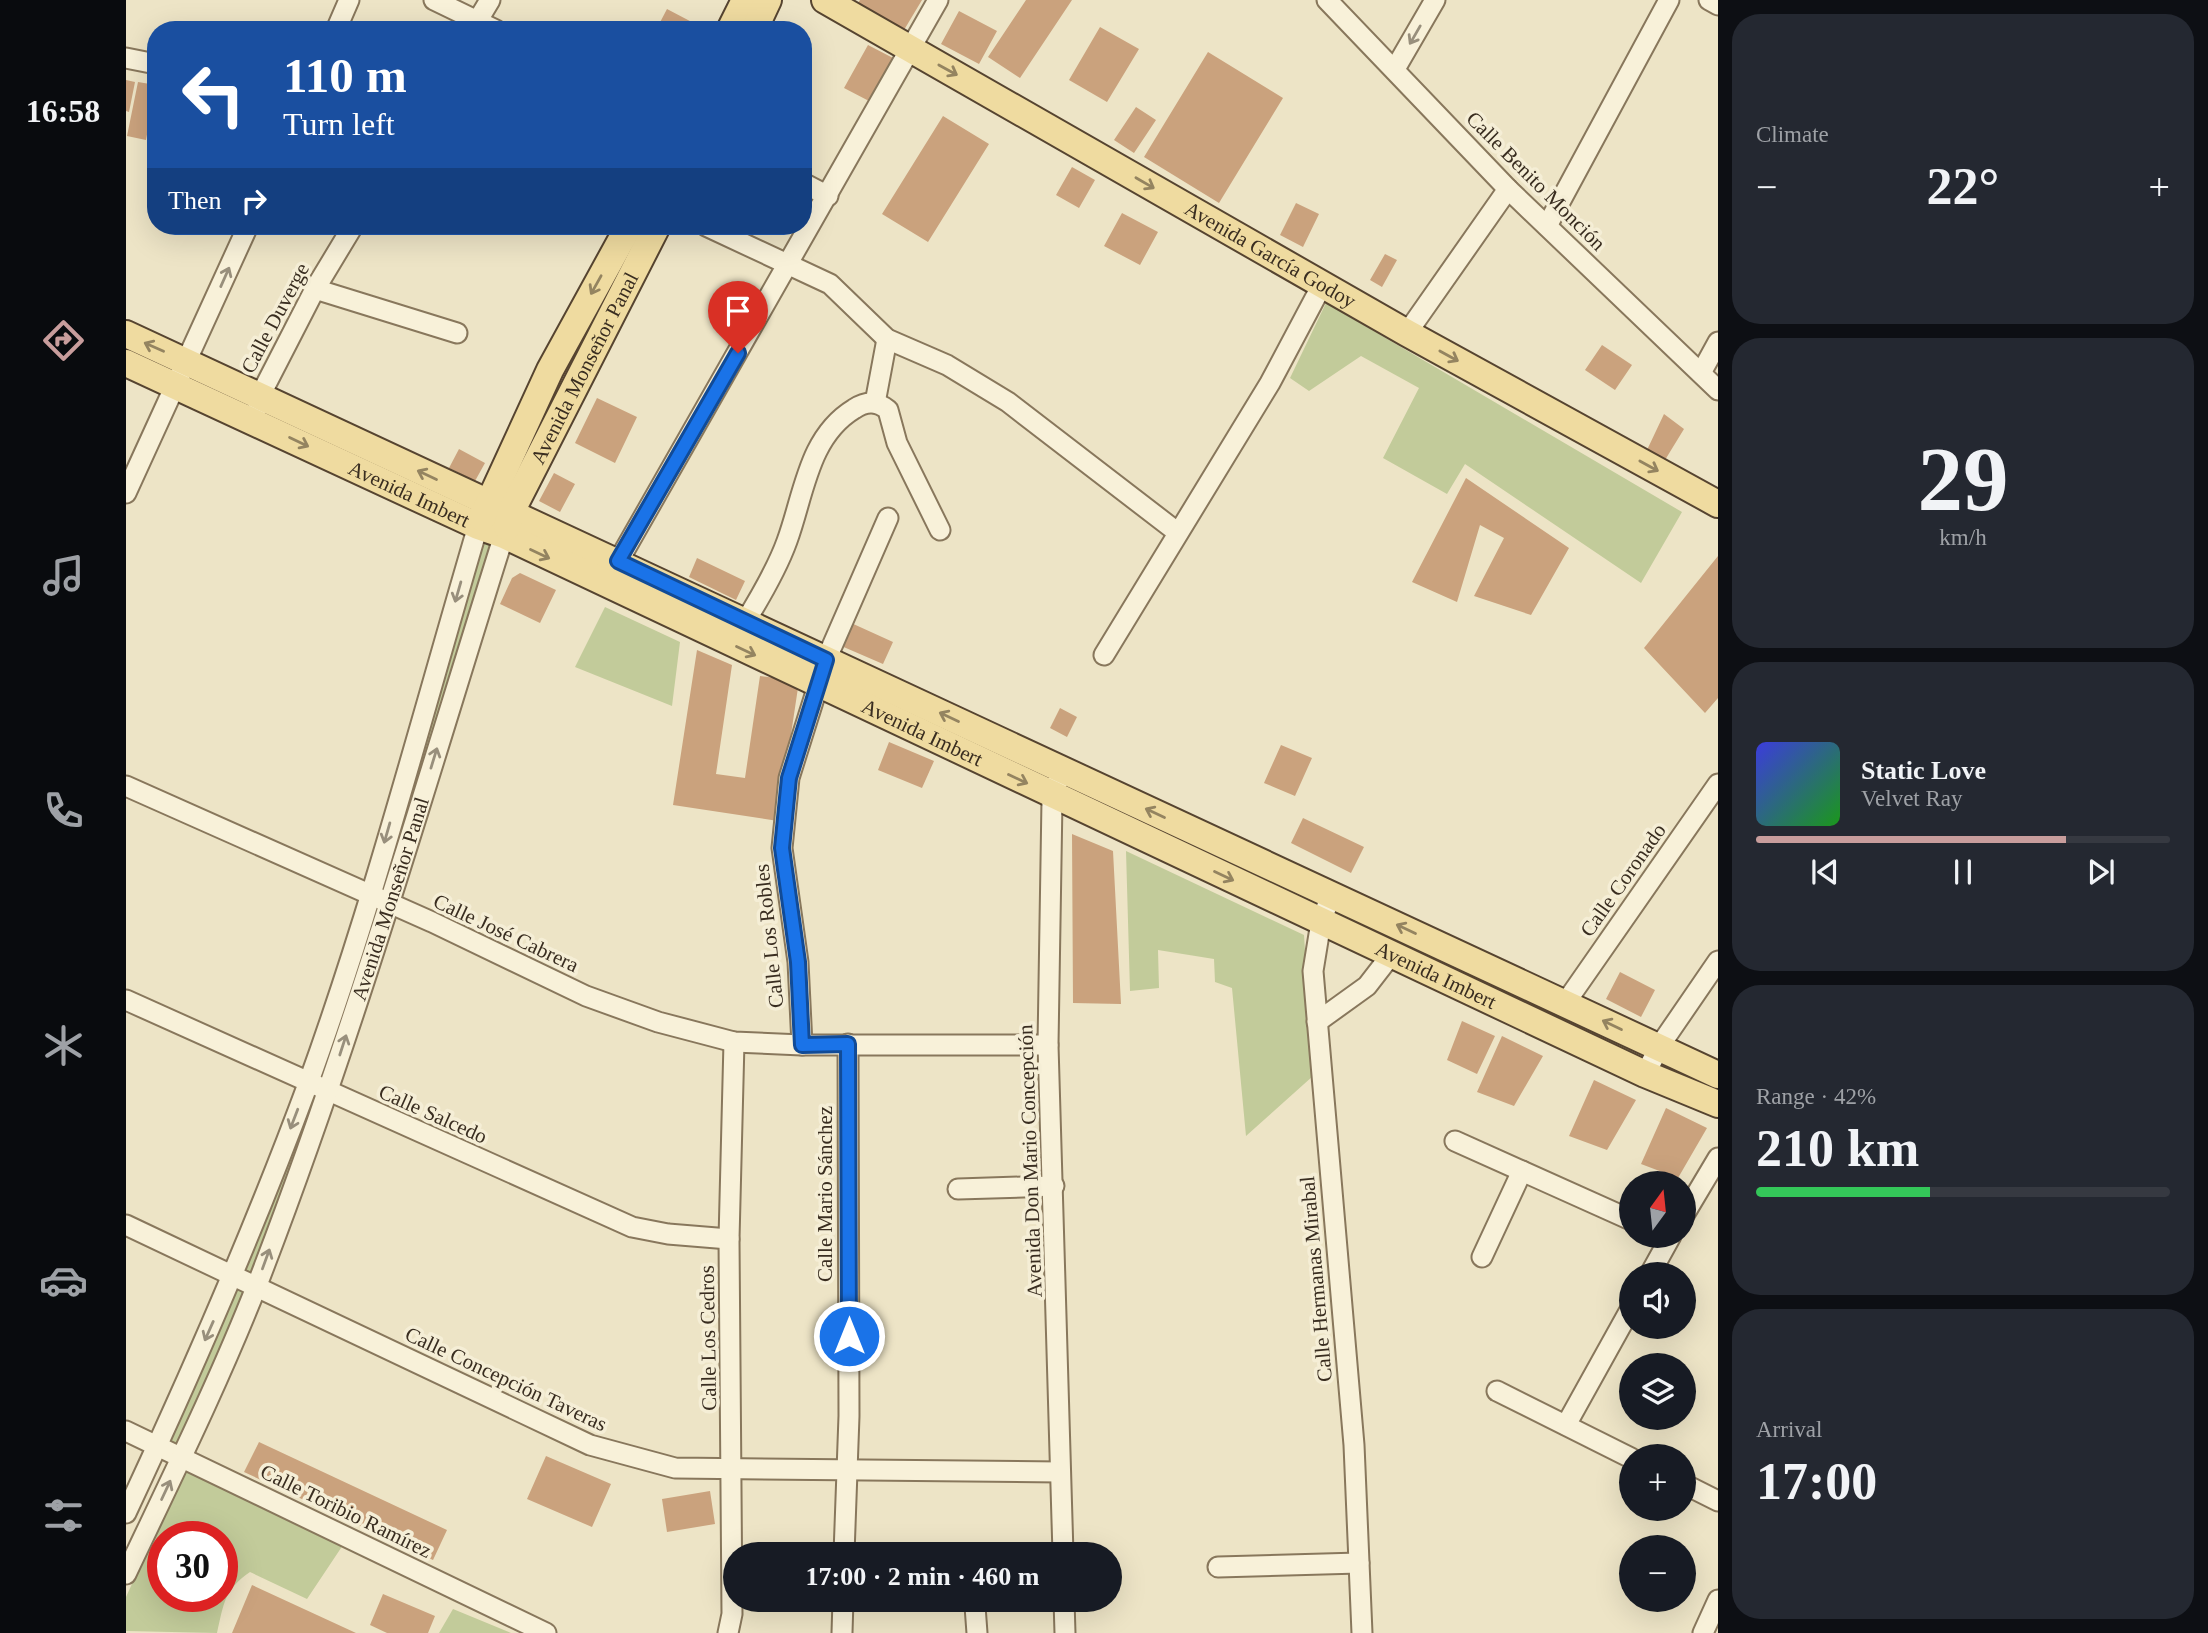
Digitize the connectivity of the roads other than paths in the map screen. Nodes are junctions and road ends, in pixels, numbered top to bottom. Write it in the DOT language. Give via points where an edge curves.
graph roads {
  1 [pos="349,0"];
  2 [pos="434,0"];
  3 [pos="490,0"];
  4 [pos="745,0"];
  5 [pos="768,0"];
  6 [pos="825,0"];
  7 [pos="938,0"];
  8 [pos="1327,0"];
  9 [pos="1435,0"];
  10 [pos="1669,0"];
  11 [pos="1710,0"];
  12 [pos="1718,5"];
  13 [pos="340,21"];
  14 [pos="468,21"];
  15 [pos="477,21"];
  16 [pos="734,21"];
  17 [pos="758,21"];
  18 [pos="910,48"];
  19 [pos="126,58"];
  20 [pos="147,62"];
  21 [pos="1395,69"];
  22 [pos="812,188"];
  23 [pos="1508,189"];
  24 [pos="828,196"];
  25 [pos="812,223"];
  26 [pos="1547,226"];
  27 [pos="244,235"];
  28 [pos="348,235"];
  29 [pos="624,235"];
  30 [pos="652,235"];
  31 [pos="726,235"];
  32 [pos="805,235"];
  33 [pos="789,263"];
  34 [pos="1322,285"];
  35 [pos="315,289"];
  36 [pos="457,333"];
  37 [pos="1407,333"];
  38 [pos="126,334"];
  39 [pos="887,339"];
  40 [pos="1718,342"];
  41 [pos="126,363"];
  42 [pos="181,373"];
  43 [pos="1701,373"];
  44 [pos="1718,390"];
  45 [pos="875,403"];
  46 [pos="258,409"];
  47 [pos="126,493"];
  48 [pos="1718,504"];
  49 [pos="888,518"];
  50 [pos="495,519"];
  51 [pos="940,530"];
  52 [pos="1177,531"];
  53 [pos="618,561"];
  54 [pos="605,584"];
  55 [pos="745,622"];
  56 [pos="1104,655"];
  57 [pos="822,672"];
  58 [pos="1062,769"];
  59 [pos="1718,784"];
  60 [pos="126,786"];
  61 [pos="1052,795"];
  62 [pos="1331,895"];
  63 [pos="369,896"];
  64 [pos="388,904"];
  65 [pos="1321,922"];
  66 [pos="1391,955"];
  67 [pos="1718,961"];
  68 [pos="126,1000"];
  69 [pos="1566,1002"];
  70 [pos="1317,1022"];
  71 [pos="734,1042"];
  72 [pos="848,1044"];
  73 [pos="802,1045"];
  74 [pos="1048,1045"];
  75 [pos="1659,1048"];
  76 [pos="1645,1074"];
  77 [pos="1718,1075"];
  78 [pos="308,1081"];
  79 [pos="328,1092"];
  80 [pos="1718,1104"];
  81 [pos="1455,1141"];
  82 [pos="1718,1158"];
  83 [pos="1522,1171"];
  84 [pos="1054,1186"];
  85 [pos="958,1188"];
  86 [pos="1696,1195"];
  87 [pos="1619,1215"];
  88 [pos="126,1225"];
  89 [pos="729,1239"];
  90 [pos="1482,1257"];
  91 [pos="234,1277"];
  92 [pos="256,1287"];
  93 [pos="1619,1330"];
  94 [pos="1497,1391"];
  95 [pos="1566,1425"];
  96 [pos="126,1431"];
  97 [pos="158,1445"];
  98 [pos="1619,1452"];
  99 [pos="181,1457"];
  100 [pos="732,1467"];
  101 [pos="847,1470"];
  102 [pos="1060,1472"];
  103 [pos="1696,1490"];
  104 [pos="1718,1501"];
  105 [pos="126,1513"];
  106 [pos="844,1542"];
  107 [pos="1063,1542"];
  108 [pos="1359,1563"];
  109 [pos="1218,1567"];
  110 [pos="126,1574"];
  111 [pos="1718,1600"];
  112 [pos="843,1612"];
  113 [pos="975,1612"];
  114 [pos="1064,1612"];
  115 [pos="546,1633"];
  116 [pos="728,1633"];
  117 [pos="842,1633"];
  118 [pos="977,1633"];
  119 [pos="1065,1633"];
  120 [pos="1362,1633"];
  121 [pos="1703,1633"];
  1 -- 13 [label="street"];
  2 -- 14 [label="street"];
  3 -- 15 [label="street"];
  4 -- 16 [label="main road"];
  5 -- 17 [label="main road"];
  6 -- 18 [label="main road, Avenida García Godoy"];
  7 -- 18 [label="street"];
  8 -- 21 [label="street, Calle Benito Monción"];
  9 -- 21 [label="street, one-way"];
  10 -- 26 [label="street"];
  11 -- 12 [label="street"];
  18 -- 24 [label="street"];
  18 -- 34 [label="main road, Avenida García Godoy, one-way"];
  19 -- 20 [label="street"];
  21 -- 23 [label="street, Calle Benito Monción"];
  22 -- 24 [label="street"];
  23 -- 26 [label="street, Calle Benito Monción"];
  23 -- 37 [label="street"];
  24 -- 25 [label="street"];
  26 -- 43 [label="street, Calle Benito Monción"];
  42 -- 27 [label="street, one-way"];
  28 -- 35 [label="street, Calle Duverge"];
  29 -- 50 [label="main road, Avenida Monseñor Panal, one-way" via="550,370"];
  30 -- 50 [label="main road, Avenida Monseñor Panal"];
  31 -- 33 [label="street"];
  32 -- 33 [label="street"];
  33 -- 39 [label="street" via="830,284"];
  33 -- 53 [label="street"];
  34 -- 37 [label="main road, Avenida García Godoy"];
  34 -- 52 [label="street" via="1270,383"];
  35 -- 36 [label="street"];
  35 -- 46 [label="street, Calle Duverge"];
  37 -- 48 [label="main road, Avenida García Godoy, one-way"];
  42 -- 38 [label="main road, Avenida Imbert, one-way"];
  39 -- 45 [label="street"];
  39 -- 52 [label="street" via="947,365 1008,402"];
  40 -- 43 [label="street"];
  41 -- 42 [label="main road, Avenida Imbert"];
  42 -- 46 [label="main road, Avenida Imbert"];
  42 -- 47 [label="street"];
  43 -- 44 [label="street, Calle Benito Monción"];
  45 -- 51 [label="street" via="892,417 897,443"];
  45 -- 55 [label="street" via="848,412 821,443 788,539"];
  46 -- 50 [label="main road, Avenida Imbert"];
  49 -- 57 [label="street, Calle Los Robles"];
  50 -- 53 [label="main road, Avenida Imbert"];
  50 -- 54 [label="main road, Avenida Imbert, one-way"];
  50 -- 63 [label="street, Avenida Monseñor Panal, one-way"];
  64 -- 50 [label="street, Avenida Monseñor Panal, one-way"];
  52 -- 56 [label="street"];
  53 -- 54 [label="street"];
  53 -- 55 [label="main road, Avenida Imbert"];
  54 -- 57 [label="main road, Avenida Imbert, one-way"];
  55 -- 57 [label="main road, Avenida Imbert"];
  58 -- 57 [label="main road, Avenida Imbert, one-way"];
  57 -- 61 [label="main road, Avenida Imbert, one-way"];
  57 -- 73 [label="street, Calle Los Robles" via="789,778 782,848 798,962"];
  58 -- 61 [label="street, Avenida Don Mario Concepción"];
  62 -- 58 [label="main road, Avenida Imbert, one-way"];
  59 -- 69 [label="street, Calle Coronado"];
  60 -- 63 [label="street, Calle José Cabrera"];
  61 -- 65 [label="main road, Avenida Imbert, one-way"];
  61 -- 74 [label="street, Avenida Don Mario Concepción"];
  62 -- 65 [label="street, Calle Hermanas Mirabal"];
  69 -- 62 [label="main road, Avenida Imbert, one-way"];
  63 -- 64 [label="street, Calle José Cabrera"];
  63 -- 78 [label="street, Avenida Monseñor Panal"];
  64 -- 71 [label="street, Calle José Cabrera" via="586,996"];
  79 -- 64 [label="street, Avenida Monseñor Panal, one-way"];
  65 -- 66 [label="main road, Avenida Imbert"];
  65 -- 70 [label="street, Calle Hermanas Mirabal" via="1313,971"];
  66 -- 70 [label="street" via="1367,986"];
  66 -- 76 [label="main road, Avenida Imbert"];
  67 -- 75 [label="street"];
  68 -- 78 [label="street, Calle Salcedo"];
  75 -- 69 [label="main road, Avenida Imbert, one-way"];
  70 -- 108 [label="street, Calle Hermanas Mirabal" via="1354,1445"];
  71 -- 73 [label="street, Calle José Cabrera"];
  71 -- 89 [label="street, Calle Los Cedros"];
  72 -- 73 [label="street, Calle José Cabrera"];
  72 -- 74 [label="street, Calle José Cabrera"];
  72 -- 101 [label="street, Calle Mario Sánchez"];
  74 -- 84 [label="street, Avenida Don Mario Concepción"];
  75 -- 76 [label="street"];
  75 -- 77 [label="main road, Avenida Imbert"];
  76 -- 80 [label="main road, Avenida Imbert"];
  78 -- 79 [label="street, Calle Salcedo"];
  78 -- 91 [label="street, Avenida Monseñor Panal, one-way"];
  79 -- 89 [label="street, Calle Salcedo" via="632,1227"];
  92 -- 79 [label="street, Avenida Monseñor Panal, one-way"];
  81 -- 83 [label="street"];
  82 -- 86 [label="street"];
  83 -- 87 [label="street"];
  83 -- 90 [label="street"];
  84 -- 85 [label="street"];
  84 -- 102 [label="street, Avenida Don Mario Concepción"];
  88 -- 91 [label="street, Calle Concepción Taveras"];
  89 -- 100 [label="street, Calle Los Cedros"];
  91 -- 92 [label="street, Calle Concepción Taveras"];
  91 -- 97 [label="street, Avenida Monseñor Panal, one-way"];
  92 -- 99 [label="street, Avenida Monseñor Panal"];
  92 -- 100 [label="street, Calle Concepción Taveras" via="590,1445 675,1468"];
  93 -- 95 [label="street"];
  94 -- 95 [label="street"];
  95 -- 98 [label="street"];
  96 -- 97 [label="street, Calle Toribio Ramírez"];
  97 -- 99 [label="street, Calle Toribio Ramírez"];
  97 -- 105 [label="street, Avenida Monseñor Panal"];
  110 -- 99 [label="street, Avenida Monseñor Panal, one-way"];
  99 -- 115 [label="street, Calle Toribio Ramírez"];
  100 -- 101 [label="street, Calle Concepción Taveras"];
  100 -- 116 [label="street, Calle Los Cedros" via="732,1614"];
  101 -- 102 [label="street, Calle Concepción Taveras"];
  101 -- 106 [label="street, Calle Mario Sánchez"];
  102 -- 107 [label="street, Avenida Don Mario Concepción"];
  103 -- 104 [label="street"];
  108 -- 109 [label="street"];
  108 -- 120 [label="street, Calle Hermanas Mirabal"];
  111 -- 121 [label="street"];
  112 -- 117 [label="street"];
  113 -- 118 [label="street"];
  114 -- 119 [label="street"];
}
